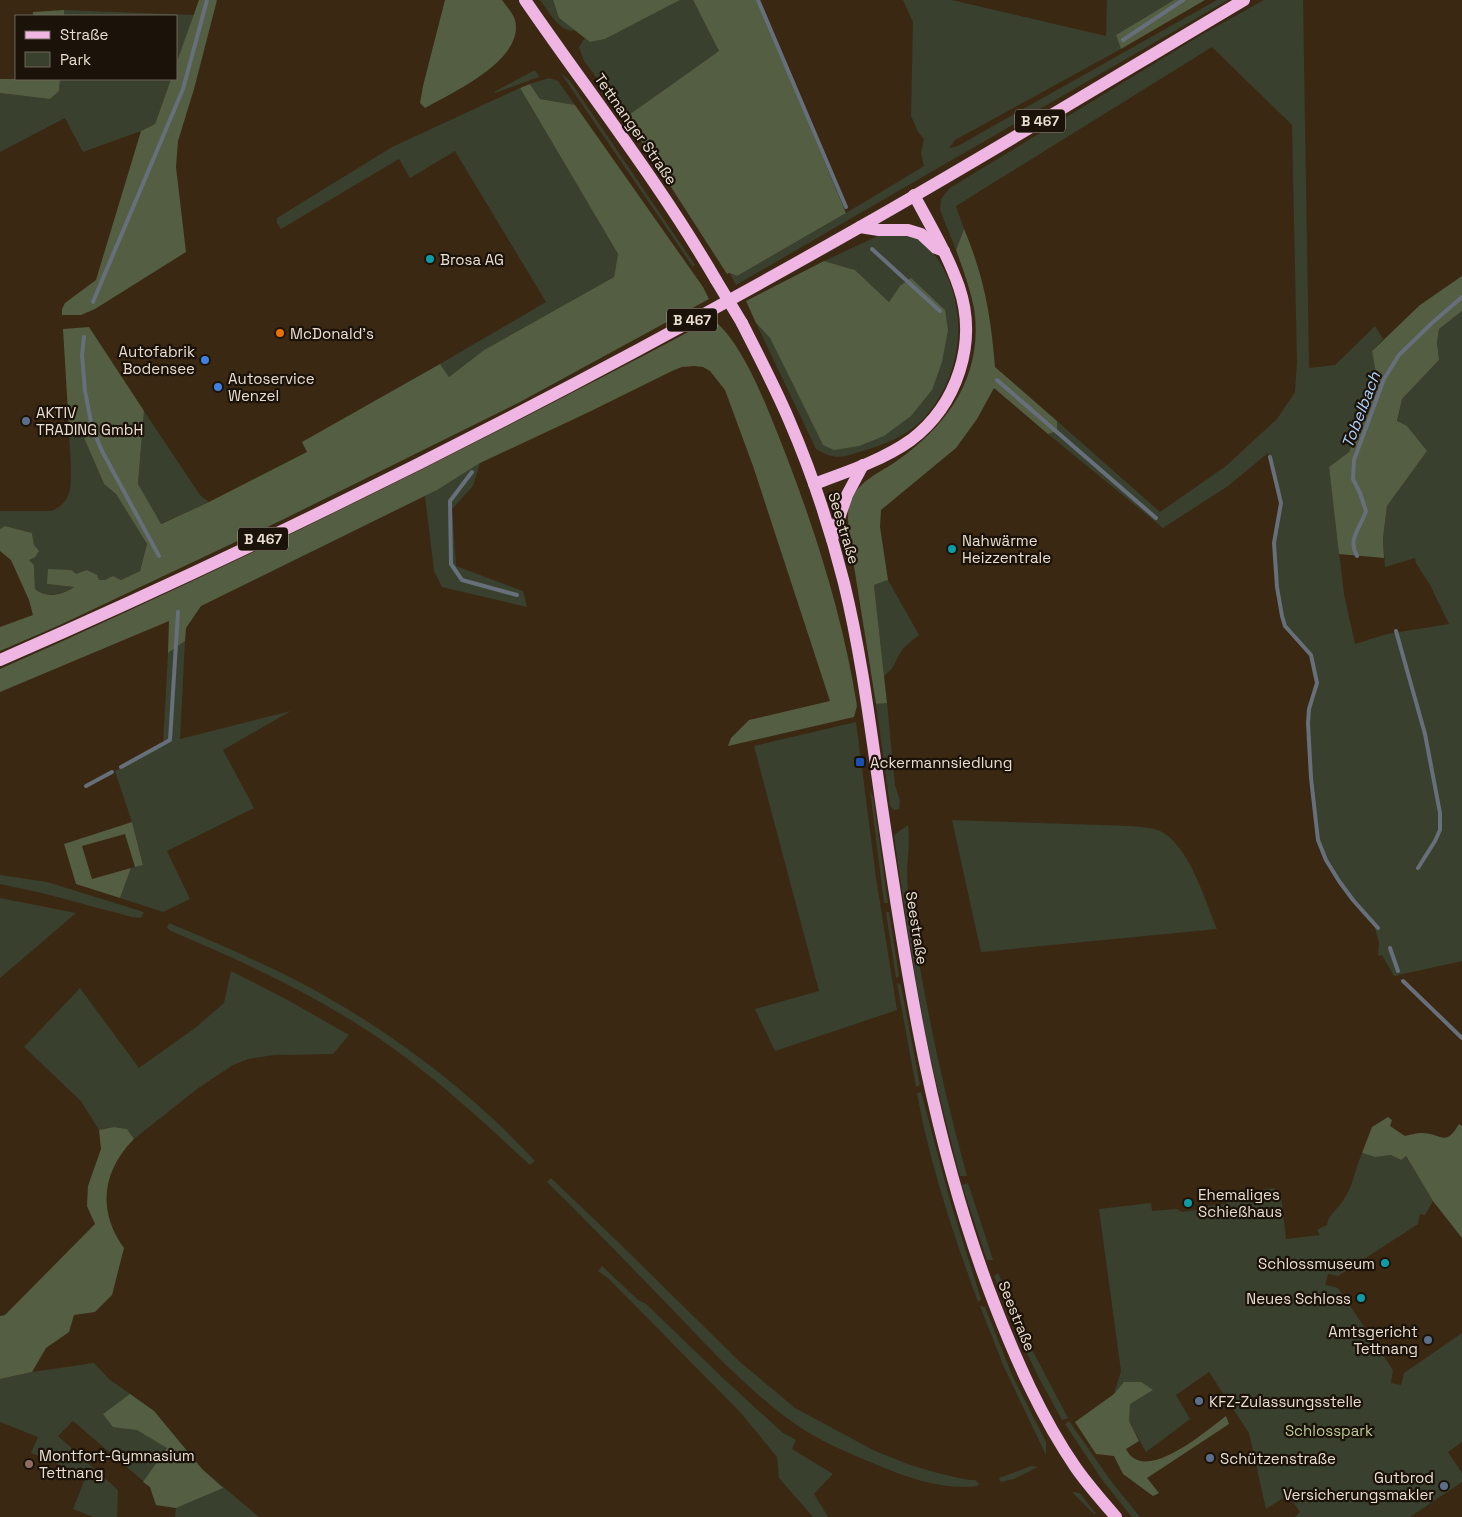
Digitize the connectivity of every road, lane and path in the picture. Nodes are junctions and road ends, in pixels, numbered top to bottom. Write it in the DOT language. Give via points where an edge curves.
graph roads {
  1 [pos="525,0"];
  2 [pos="1244,0"];
  3 [pos="914,195"];
  4 [pos="860,227"];
  5 [pos="944,251"];
  6 [pos="742,323"];
  7 [pos="863,464"];
  8 [pos="814,484"];
  9 [pos="832,539"];
  10 [pos="0,660"];
  11 [pos="1116,1517"];
  1 -- 6 [label="main road, Tettnanger Straße, bridge" via="645,168 700,251"];
  2 -- 3 [label="main road, B 467"];
  3 -- 4 [label="main road, B 467"];
  3 -- 5 [label="main road"];
  4 -- 5 [label="main road" via="908,230 921,234"];
  4 -- 10 [label="main road, B 467" via="688,322 410,467 119,607"];
  5 -- 7 [label="main road" via="960,289 965,314 965,352 960,374 953,390 930,422 910,440"];
  6 -- 8 [label="main road, Seestraße" via="789,419"];
  7 -- 8 [label="main road"];
  7 -- 9 [label="main road" via="846,496"];
  8 -- 9 [label="main road, Seestraße"];
  9 -- 11 [label="main road, Seestraße" via="860,663 913,1009 953,1184 982,1272 1032,1391 1078,1471"];
}
